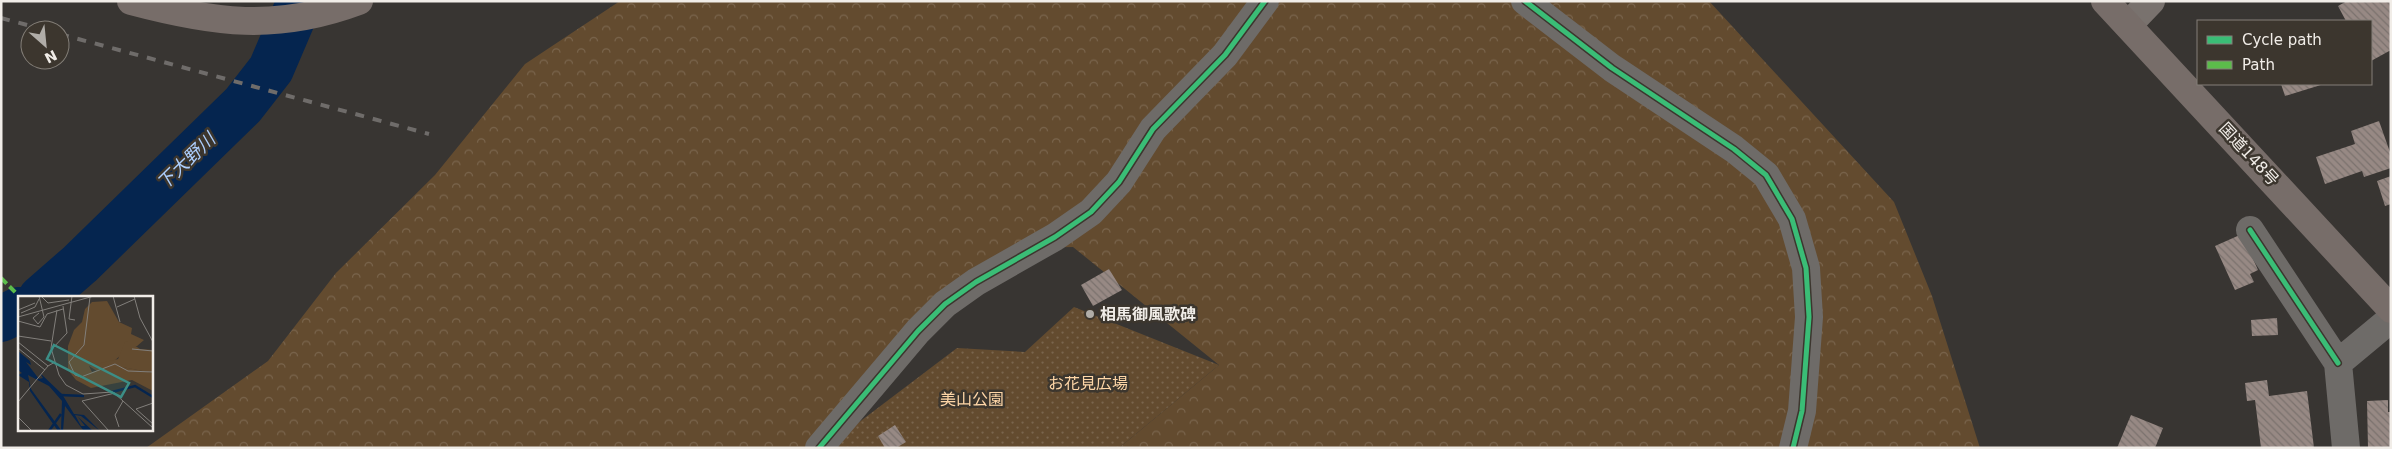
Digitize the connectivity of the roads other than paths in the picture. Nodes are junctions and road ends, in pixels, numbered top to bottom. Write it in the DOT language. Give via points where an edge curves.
graph roads {
  1 [pos="130,1"];
  2 [pos="359,1"];
  3 [pos="1265,1"];
  4 [pos="1525,1"];
  5 [pos="2106,1"];
  6 [pos="2151,1"];
  7 [pos="209,10"];
  8 [pos="2128,25"];
  9 [pos="2250,230"];
  10 [pos="2391,309"];
  11 [pos="2391,319"];
  12 [pos="2338,363"];
  13 [pos="819,448"];
  14 [pos="1793,448"];
  15 [pos="2346,448"];
  1 -- 7 [label="highway"];
  2 -- 7 [label="highway" via="316,15 266,22"];
  3 -- 13 [label="street" via="1225,55 1153,129 1119,182 1091,212 945,304 918,331"];
  4 -- 14 [label="street" via="1612,68 1734,149 1766,175 1792,219 1806,268 1809,317 1802,411"];
  5 -- 8 [label="highway, 国道148号"];
  6 -- 8 [label="main road"];
  8 -- 10 [label="highway, 国道148号"];
  9 -- 12 [label="street"];
  11 -- 12 [label="street"];
  12 -- 15 [label="street"];
}
